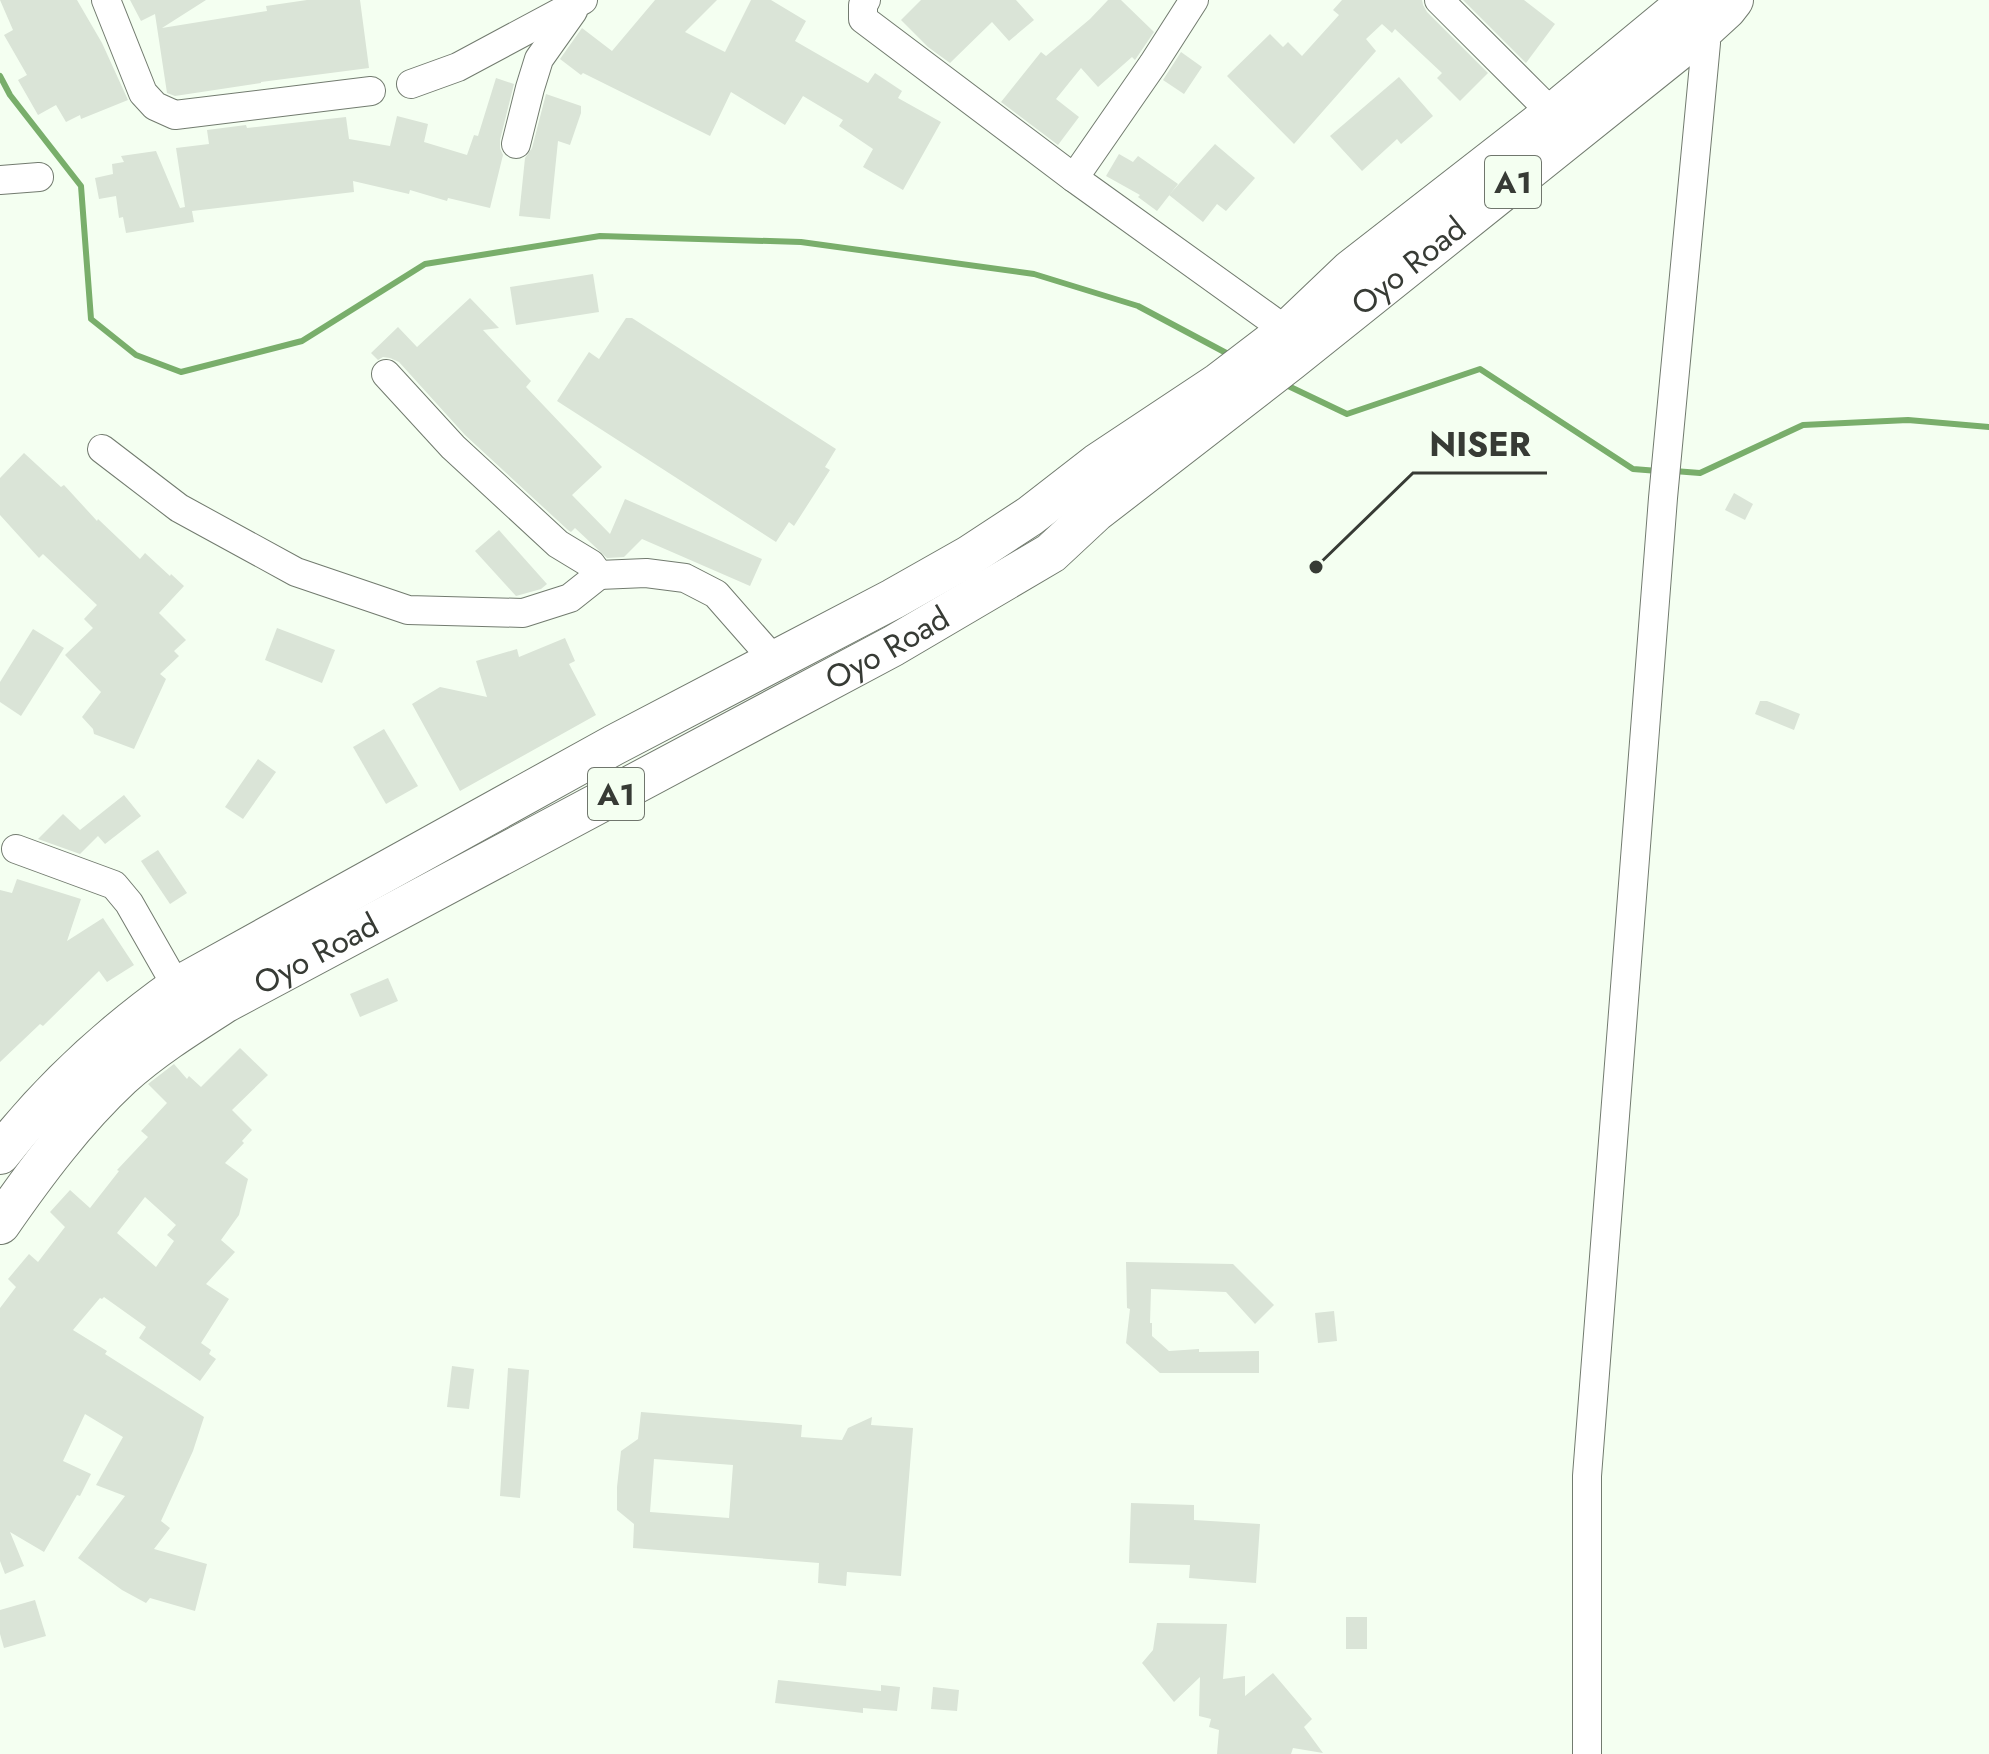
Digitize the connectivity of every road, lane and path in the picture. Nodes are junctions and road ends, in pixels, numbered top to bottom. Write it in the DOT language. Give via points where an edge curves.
graph roads {
  1 [pos="106,0"];
  2 [pos="866,0"];
  3 [pos="1194,0"];
  4 [pos="1439,0"];
  5 [pos="1733,0"];
  6 [pos="580,2"];
  7 [pos="1693,12"];
  8 [pos="411,84"];
  9 [pos="371,91"];
  10 [pos="1552,113"];
  11 [pos="516,144"];
  12 [pos="39,177"];
  13 [pos="1074,178"];
  14 [pos="0,180"];
  15 [pos="1285,343"];
  16 [pos="386,374"];
  17 [pos="1238,385"];
  18 [pos="102,449"];
  19 [pos="599,575"];
  20 [pos="774,660"];
  21 [pos="16,849"];
  22 [pos="177,987"];
  23 [pos="203,1017"];
  24 [pos="0,1154"];
  25 [pos="0,1224"];
  26 [pos="1587,1754"];
  1 -- 9 [label="street" via="143,93 175,115"];
  2 -- 13 [label="street" via="863,19"];
  3 -- 13 [label="street"];
  4 -- 10 [label="street"];
  5 -- 7 [label="highway, Oyo Road / A1" via="1726,9"];
  6 -- 8 [label="street" via="458,67"];
  6 -- 11 [label="street" via="539,59"];
  7 -- 10 [label="highway, Oyo Road / A1"];
  7 -- 15 [label="highway, Oyo Road / A1"];
  7 -- 26 [label="street" via="1706,43 1663,498 1587,1476"];
  10 -- 15 [label="highway, Oyo Road / A1" via="1351,270"];
  12 -- 14 [label="street"];
  13 -- 15 [label="street"];
  15 -- 17 [label="highway, Oyo Road / A1"];
  16 -- 19 [label="street" via="453,447"];
  17 -- 20 [label="highway, Oyo Road / A1" via="1097,464 969,556"];
  17 -- 23 [label="highway, Oyo Road / A1" via="1051,553 893,646"];
  18 -- 19 [label="street" via="179,508 296,572 408,610 523,613 570,598"];
  19 -- 20 [label="street" via="685,578 716,594"];
  20 -- 22 [label="highway, Oyo Road / A1"];
  21 -- 22 [label="street" via="114,885"];
  22 -- 23 [label="street"];
  22 -- 24 [label="highway, Oyo Road / A1" via="96,1052"];
  23 -- 25 [label="highway, Oyo Road / A1" via="121,1078 50,1154"];
}
